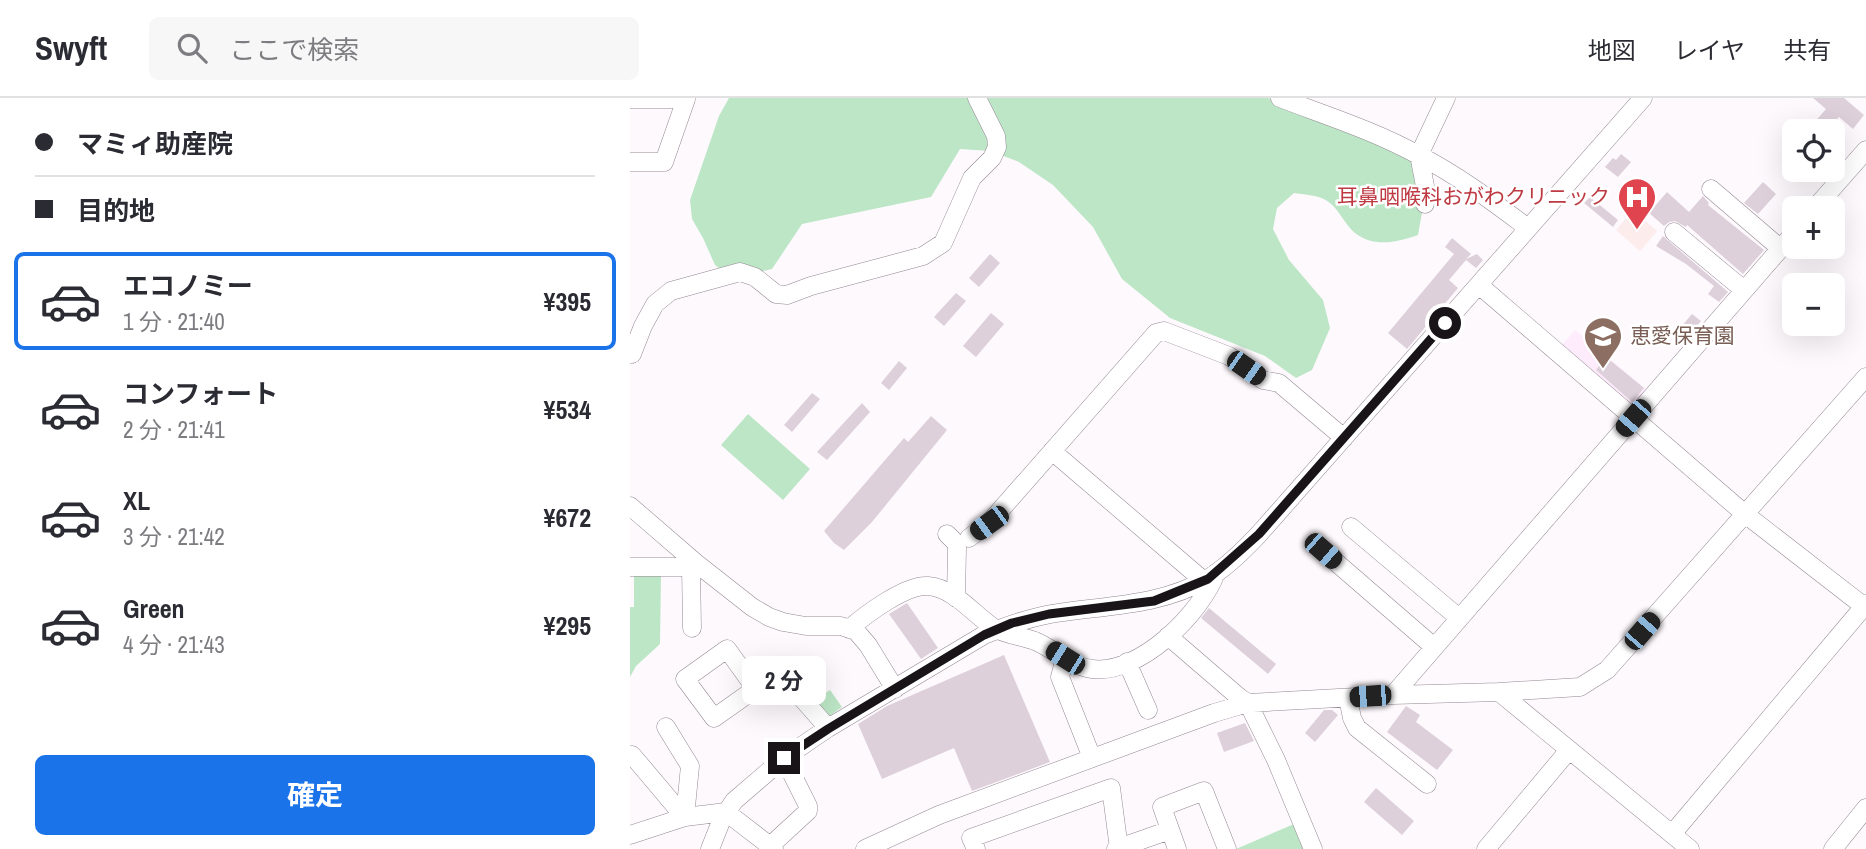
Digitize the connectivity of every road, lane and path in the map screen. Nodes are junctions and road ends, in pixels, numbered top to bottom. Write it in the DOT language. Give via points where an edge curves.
graph roads {
  1 [pos="978,98"];
  2 [pos="1280,98"];
  3 [pos="1338,98"];
  4 [pos="1446,98"];
  5 [pos="1643,98"];
  6 [pos="630,99"];
  7 [pos="1330,115"];
  8 [pos="1866,150"];
  9 [pos="1419,155"];
  10 [pos="630,162"];
  11 [pos="1711,189"];
  12 [pos="1826,196"];
  13 [pos="1425,204"];
  14 [pos="1528,228"];
  15 [pos="1674,232"];
  16 [pos="1780,248"];
  17 [pos="1479,285"];
  18 [pos="1744,290"];
  19 [pos="630,353"];
  20 [pos="1866,377"];
  21 [pos="1633,418"];
  22 [pos="1344,438"];
  23 [pos="1052,451"];
  24 [pos="630,506"];
  25 [pos="1745,514"];
  26 [pos="1352,527"];
  27 [pos="947,534"];
  28 [pos="969,538"];
  29 [pos="1323,551"];
  30 [pos="693,565"];
  31 [pos="630,566"];
  32 [pos="1210,577"];
  33 [pos="956,598"];
  34 [pos="1865,606"];
  35 [pos="1459,618"];
  36 [pos="692,628"];
  37 [pos="849,629"];
  38 [pos="997,630"];
  39 [pos="1168,636"];
  40 [pos="1434,647"];
  41 [pos="1065,658"];
  42 [pos="1127,662"];
  43 [pos="755,688"];
  44 [pos="895,689"];
  45 [pos="1500,692"];
  46 [pos="1393,695"];
  47 [pos="1348,698"];
  48 [pos="1248,703"];
  49 [pos="1148,710"];
  50 [pos="666,727"];
  51 [pos="828,729"];
  52 [pos="1569,750"];
  53 [pos="632,755"];
  54 [pos="784,758"];
  55 [pos="1092,758"];
  56 [pos="1427,784"];
  57 [pos="1866,808"];
  58 [pos="685,812"];
  59 [pos="726,812"];
  60 [pos="1170,830"];
  61 [pos="1671,834"];
  62 [pos="630,835"];
  63 [pos="772,848"];
  64 [pos="710,849"];
  65 [pos="864,849"];
  66 [pos="976,849"];
  67 [pos="1118,849"];
  68 [pos="1177,849"];
  69 [pos="1227,849"];
  70 [pos="1313,849"];
  71 [pos="1486,849"];
  72 [pos="1690,849"];
  73 [pos="1833,849"];
  1 -- 19 [label="street" via="997,147 972,178 943,243 934,251 787,295 740,272 671,291 655,304"];
  2 -- 7 [label="street"];
  3 -- 7 [label="street"];
  4 -- 9 [label="street"];
  5 -- 14 [label="street"];
  6 -- 10 [label="street" via="687,99 664,163"];
  7 -- 9 [label="street"];
  8 -- 12 [label="street"];
  9 -- 13 [label="street"];
  9 -- 14 [label="street" via="1472,186"];
  11 -- 16 [label="street"];
  14 -- 17 [label="street"];
  15 -- 18 [label="street"];
  16 -- 18 [label="street"];
  17 -- 21 [label="street"];
  17 -- 22 [label="street"];
  18 -- 21 [label="street"];
  20 -- 25 [label="street"];
  21 -- 25 [label="street"];
  21 -- 35 [label="street"];
  22 -- 23 [label="street" via="1279,383 1264,380 1228,356 1164,331 1156,333"];
  22 -- 32 [label="street" via="1259,534"];
  23 -- 28 [label="street" via="989,523"];
  23 -- 32 [label="street"];
  24 -- 30 [label="street"];
  25 -- 34 [label="street"];
  25 -- 45 [label="street" via="1599,677 1580,687"];
  26 -- 35 [label="street"];
  27 -- 33 [label="street" via="957,548"];
  29 -- 40 [label="street"];
  30 -- 31 [label="street"];
  30 -- 36 [label="street"];
  30 -- 37 [label="street" via="769,617"];
  32 -- 38 [label="street" via="1154,601 1049,614"];
  32 -- 39 [label="street" via="1203,600"];
  33 -- 37 [label="street" via="943,589 914,588"];
  33 -- 38 [label="street"];
  34 -- 61 [label="street"];
  35 -- 40 [label="street"];
  37 -- 44 [label="street" via="868,645"];
  38 -- 41 [label="street" via="1031,639"];
  38 -- 44 [label="street"];
  39 -- 42 [label="street"];
  39 -- 48 [label="street"];
  40 -- 46 [label="street"];
  41 -- 42 [label="street" via="1094,669"];
  41 -- 55 [label="street" via="1060,677"];
  42 -- 49 [label="street"];
  43 -- 51 [label="street" via="779,673"];
  44 -- 51 [label="street"];
  45 -- 46 [label="street"];
  45 -- 52 [label="street"];
  46 -- 47 [label="street"];
  47 -- 48 [label="street"];
  47 -- 56 [label="street" via="1357,728"];
  48 -- 55 [label="street"];
  48 -- 70 [label="street"];
  50 -- 58 [label="street" via="690,766"];
  51 -- 54 [label="street"];
  52 -- 61 [label="street"];
  52 -- 71 [label="street"];
  53 -- 58 [label="street"];
  54 -- 59 [label="street" via="746,788"];
  54 -- 63 [label="street" via="808,811"];
  55 -- 65 [label="street" via="939,815"];
  57 -- 73 [label="street"];
  58 -- 59 [label="street"];
  58 -- 62 [label="street"];
  59 -- 63 [label="street"];
  59 -- 64 [label="street"];
  60 -- 67 [label="street"];
  60 -- 68 [label="street"];
  60 -- 69 [label="street" via="1162,807 1203,791"];
  61 -- 72 [label="street"];
  66 -- 67 [label="street" via="971,838 1111,788"];
}
